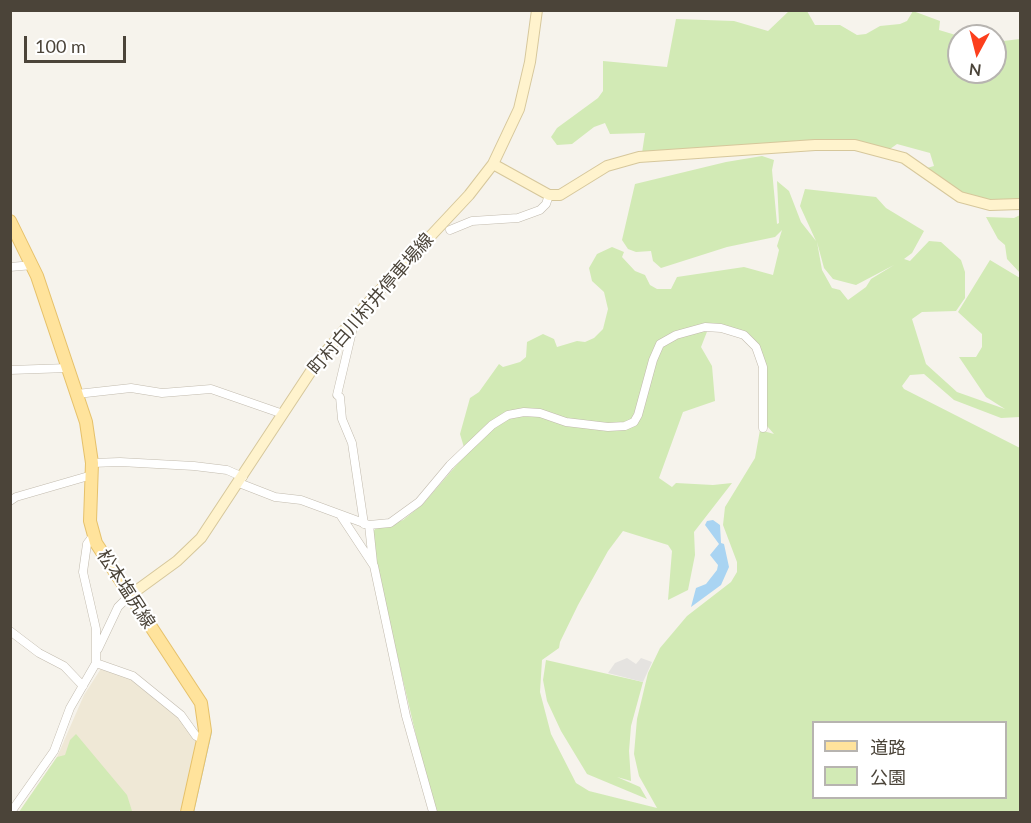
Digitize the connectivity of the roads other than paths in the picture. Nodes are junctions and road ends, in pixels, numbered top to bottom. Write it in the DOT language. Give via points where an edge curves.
graph roads {
  1 [pos="537,10"];
  2 [pos="493,164"];
  3 [pos="549,195"];
  4 [pos="1020,204"];
  5 [pos="10,221"];
  6 [pos="450,230"];
  7 [pos="33,265"];
  8 [pos="10,267"];
  9 [pos="356,317"];
  10 [pos="68,368"];
  11 [pos="10,370"];
  12 [pos="77,394"];
  13 [pos="283,414"];
  14 [pos="763,428"];
  15 [pos="92,469"];
  16 [pos="241,480"];
  17 [pos="10,501"];
  18 [pos="341,516"];
  19 [pos="367,525"];
  20 [pos="93,536"];
  21 [pos="374,566"];
  22 [pos="129,596"];
  23 [pos="10,631"];
  24 [pos="98,649"];
  25 [pos="96,663"];
  26 [pos="83,686"];
  27 [pos="204,741"];
  28 [pos="11,813"];
  29 [pos="187,813"];
  30 [pos="433,813"];
  1 -- 2 [label="main road, 町村白川村井停車場線" via="531,62 519,109"];
  2 -- 3 [label="main road"];
  2 -- 9 [label="main road, 町村白川村井停車場線"];
  3 -- 4 [label="main road" via="560,195 606,166 639,157 836,144 871,147 904,158 942,187 975,203"];
  3 -- 6 [label="street" via="540,210 518,218 471,221"];
  5 -- 7 [label="main road, 松本塩尻線"];
  7 -- 8 [label="street"];
  7 -- 10 [label="main road, 松本塩尻線"];
  9 -- 13 [label="main road, 町村白川村井停車場線" via="317,362"];
  9 -- 19 [label="street" via="337,395 352,443"];
  10 -- 11 [label="street"];
  10 -- 12 [label="main road, 松本塩尻線"];
  12 -- 13 [label="street" via="132,388 162,393 211,389"];
  12 -- 15 [label="main road, 松本塩尻線" via="88,433"];
  13 -- 16 [label="main road, 町村白川村井停車場線"];
  14 -- 19 [label="street" via="763,367 756,347 744,335 720,328 693,329 660,344 634,422 608,427 567,422 540,413 508,415 458,457 403,516 390,523"];
  15 -- 16 [label="street" via="120,462 195,466 227,470"];
  15 -- 17 [label="street"];
  15 -- 20 [label="main road, 松本塩尻線"];
  16 -- 18 [label="street" via="275,497 301,500"];
  16 -- 22 [label="main road, 町村白川村井停車場線" via="201,538"];
  18 -- 19 [label="street"];
  18 -- 21 [label="street"];
  19 -- 21 [label="street"];
  20 -- 22 [label="main road, 松本塩尻線"];
  20 -- 24 [label="street" via="87,544 83,572"];
  21 -- 30 [label="street" via="406,716"];
  22 -- 24 [label="street" via="118,607"];
  22 -- 27 [label="main road, 松本塩尻線" via="201,703"];
  23 -- 26 [label="street" via="64,666"];
  24 -- 25 [label="street"];
  25 -- 26 [label="street"];
  25 -- 27 [label="street" via="133,676 181,715"];
  26 -- 28 [label="street" via="54,751"];
  27 -- 29 [label="main road, 松本塩尻線"];
}
